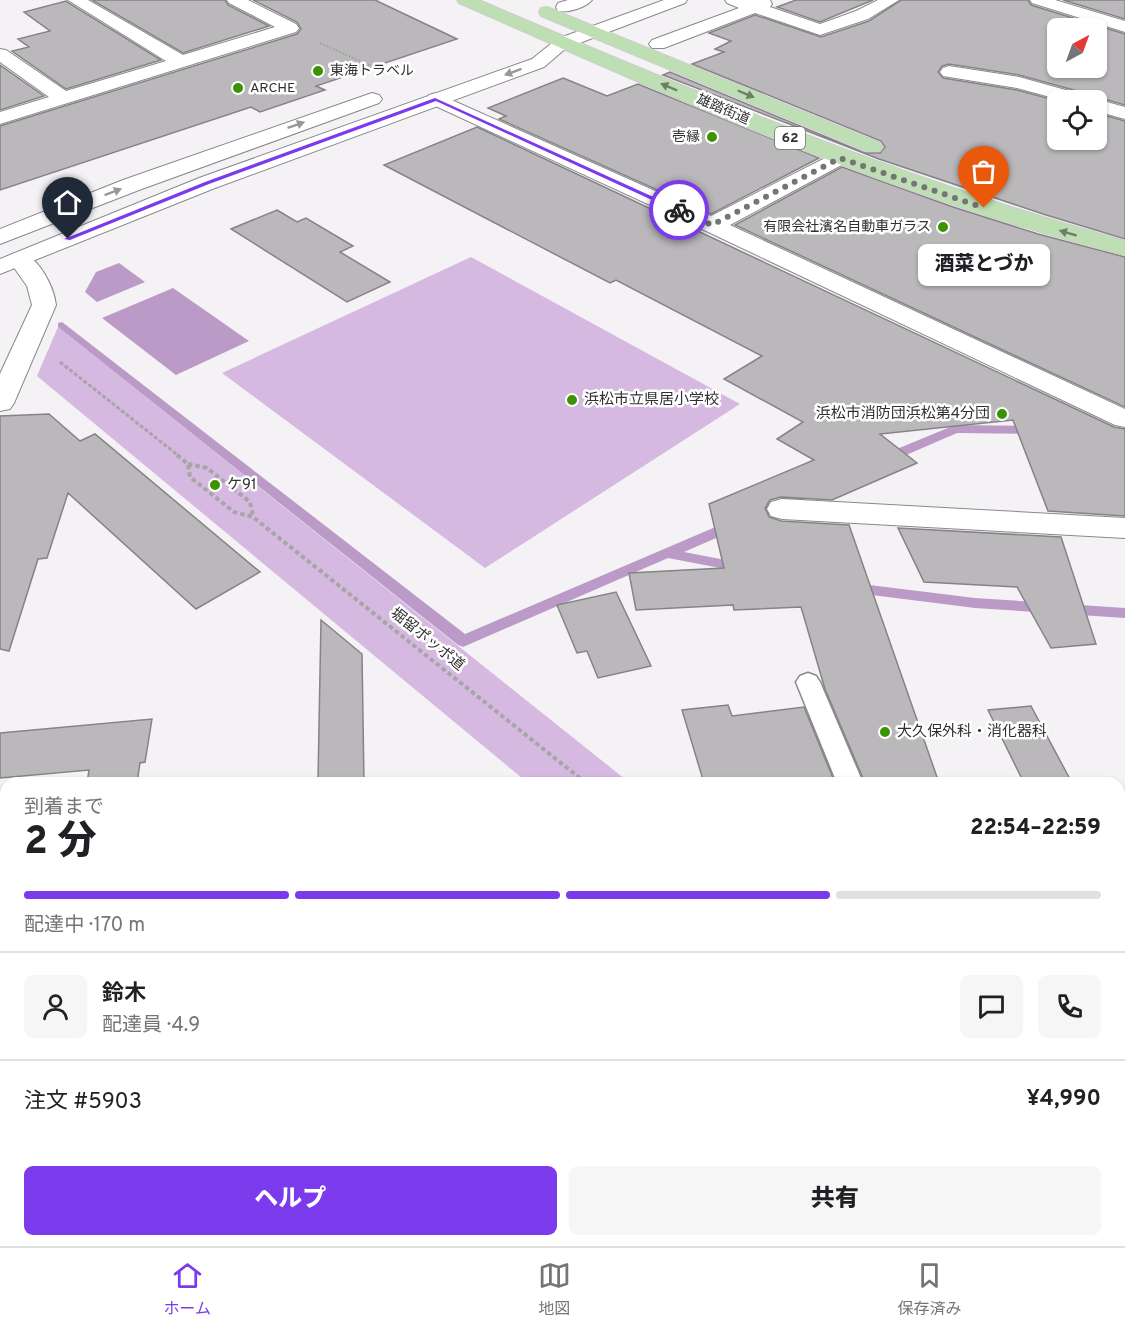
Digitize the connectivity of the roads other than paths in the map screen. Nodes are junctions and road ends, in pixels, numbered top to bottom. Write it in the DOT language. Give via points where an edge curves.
graph roads {
  1 [pos="76,0"];
  2 [pos="235,0"];
  3 [pos="465,0"];
  4 [pos="584,0"];
  5 [pos="679,0"];
  6 [pos="733,0"];
  7 [pos="774,0"];
  8 [pos="891,0"];
  9 [pos="1038,0"];
  10 [pos="527,4"];
  11 [pos="564,7"];
  12 [pos="754,8"];
  13 [pos="1125,27"];
  14 [pos="595,31"];
  15 [pos="563,43"];
  16 [pos="658,44"];
  17 [pos="520,49"];
  18 [pos="0,54"];
  19 [pos="181,62"];
  20 [pos="949,72"];
  21 [pos="1047,91"];
  22 [pos="389,93"];
  23 [pos="63,98"];
  24 [pos="436,99"];
  25 [pos="1107,108"];
  26 [pos="1125,113"];
  27 [pos="0,118"];
  28 [pos="889,153"];
  29 [pos="840,158"];
  30 [pos="712,225"];
  31 [pos="0,237"];
  32 [pos="0,244"];
  33 [pos="1125,248"];
  34 [pos="10,263"];
  35 [pos="0,403"];
  36 [pos="1125,419"];
  37 [pos="782,509"];
  38 [pos="1125,528"];
  39 [pos="808,682"];
  40 [pos="847,777"];
  1 -- 19 [label="street"];
  2 -- 19 [label="street" via="290,28"];
  3 -- 15 [label="main road, 雄踏街道 / 62"];
  4 -- 11 [label="street"];
  5 -- 14 [label="street"];
  6 -- 12 [label="street"];
  7 -- 12 [label="street"];
  8 -- 12 [label="street" via="820,30"];
  9 -- 13 [label="street"];
  10 -- 14 [label="main road, 雄踏街道 / 62"];
  12 -- 16 [label="street"];
  14 -- 15 [label="street"];
  14 -- 28 [label="main road, 雄踏街道 / 62, one-way"];
  15 -- 17 [label="street"];
  15 -- 24 [label="street, one-way" via="538,63"];
  29 -- 15 [label="main road, 雄踏街道 / 62, one-way"];
  18 -- 23 [label="street"];
  19 -- 23 [label="street"];
  20 -- 21 [label="street"];
  31 -- 22 [label="street, one-way" via="131,185"];
  23 -- 27 [label="street"];
  24 -- 30 [label="street"];
  24 -- 34 [label="street" via="207,183"];
  25 -- 26 [label="street"];
  29 -- 30 [label="street"];
  33 -- 29 [label="main road, 雄踏街道 / 62, one-way" via="984,208"];
  30 -- 36 [label="street"];
  32 -- 34 [label="street"];
  34 -- 35 [label="street" via="38,283 44,305"];
  37 -- 38 [label="street"];
  39 -- 40 [label="lane"];
}
